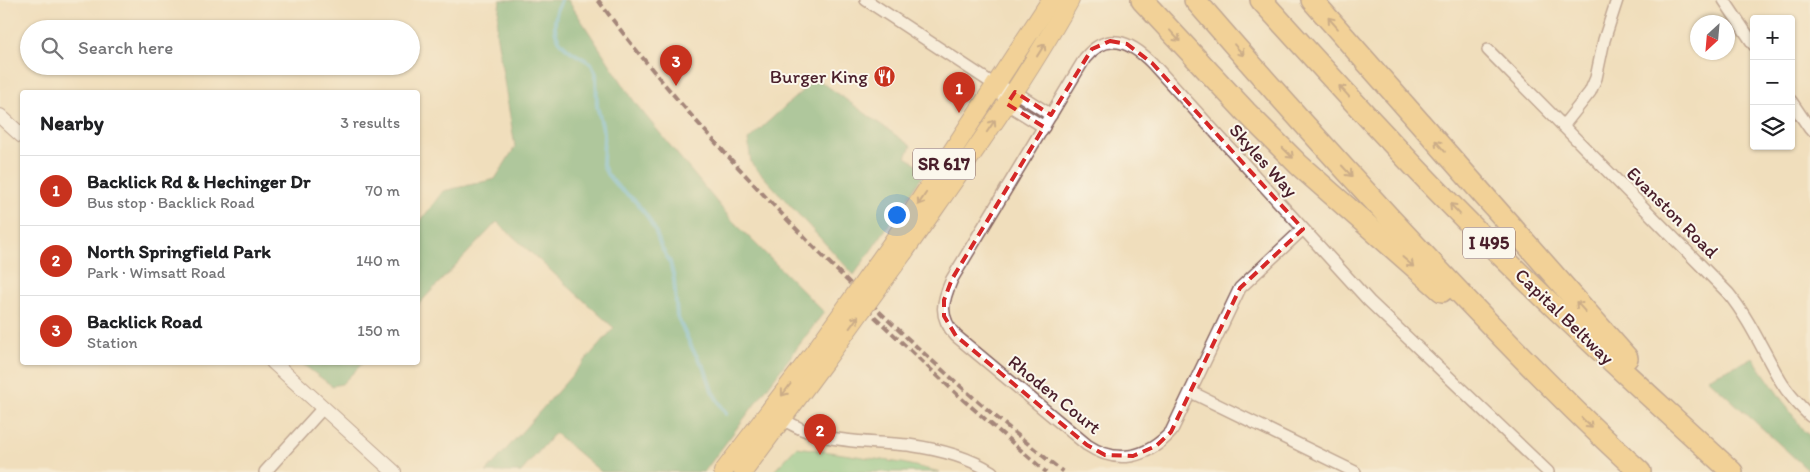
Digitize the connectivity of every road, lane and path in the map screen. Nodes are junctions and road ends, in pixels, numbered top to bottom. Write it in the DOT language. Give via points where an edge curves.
graph roads {
  1 [pos="866,0"];
  2 [pos="1051,0"];
  3 [pos="1070,0"];
  4 [pos="1142,0"];
  5 [pos="1196,0"];
  6 [pos="1261,0"];
  7 [pos="1312,0"];
  8 [pos="1617,0"];
  9 [pos="1724,0"];
  10 [pos="1750,39"];
  11 [pos="1488,50"];
  12 [pos="995,85"];
  13 [pos="1011,98"];
  14 [pos="1794,105"];
  15 [pos="1051,115"];
  16 [pos="0,116"];
  17 [pos="1563,126"];
  18 [pos="1044,127"];
  19 [pos="1810,129"];
  20 [pos="20,134"];
  21 [pos="1303,229"];
  22 [pos="898,248"];
  23 [pos="276,365"];
  24 [pos="1191,392"];
  25 [pos="1562,400"];
  26 [pos="323,408"];
  27 [pos="777,414"];
  28 [pos="1810,416"];
  29 [pos="265,472"];
  30 [pos="394,472"];
  31 [pos="723,472"];
  32 [pos="743,472"];
  33 [pos="992,472"];
  34 [pos="1356,472"];
  35 [pos="1548,472"];
  36 [pos="1640,472"];
  37 [pos="1732,472"];
  1 -- 12 [label="street"];
  2 -- 12 [label="main road, SR 617"];
  13 -- 3 [label="main road, SR 617, one-way"];
  4 -- 25 [label="highway, one-way" via="1299,165"];
  5 -- 25 [label="highway, I 495, one-way" via="1283,102"];
  37 -- 6 [label="highway, Capital Beltway / I 495, one-way" via="1474,228"];
  37 -- 7 [label="highway, one-way" via="1567,291"];
  8 -- 17 [label="street" via="1596,78 1584,102"];
  9 -- 10 [label="street"];
  11 -- 17 [label="street, Evanston Road"];
  12 -- 13 [label="street"];
  12 -- 22 [label="main road, SR 617, one-way"];
  13 -- 15 [label="street"];
  13 -- 18 [label="street"];
  22 -- 13 [label="main road, SR 617, one-way"];
  14 -- 19 [label="street"];
  15 -- 18 [label="street, Rhoden Court"];
  15 -- 21 [label="street, Skyles Way" via="1092,49 1110,41 1127,44 1145,55"];
  16 -- 20 [label="street"];
  17 -- 28 [label="street, Evanston Road" via="1728,293 1751,325 1784,386"];
  18 -- 24 [label="street, Rhoden Court" via="952,279 943,307 947,323 956,336 1087,445 1105,455 1133,456 1164,440 1172,432"];
  21 -- 24 [label="street, Rhoden Court" via="1240,288"];
  21 -- 35 [label="street, Skyles Way" via="1369,301"];
  22 -- 27 [label="main road, SR 617, bridge"];
  23 -- 26 [label="street"];
  24 -- 34 [label="street"];
  25 -- 36 [label="highway, I 495, one-way"];
  26 -- 29 [label="street"];
  26 -- 30 [label="street"];
  27 -- 31 [label="main road, SR 617"];
  27 -- 32 [label="main road, SR 617"];
  27 -- 33 [label="street" via="799,428 830,437 938,450"];
}
